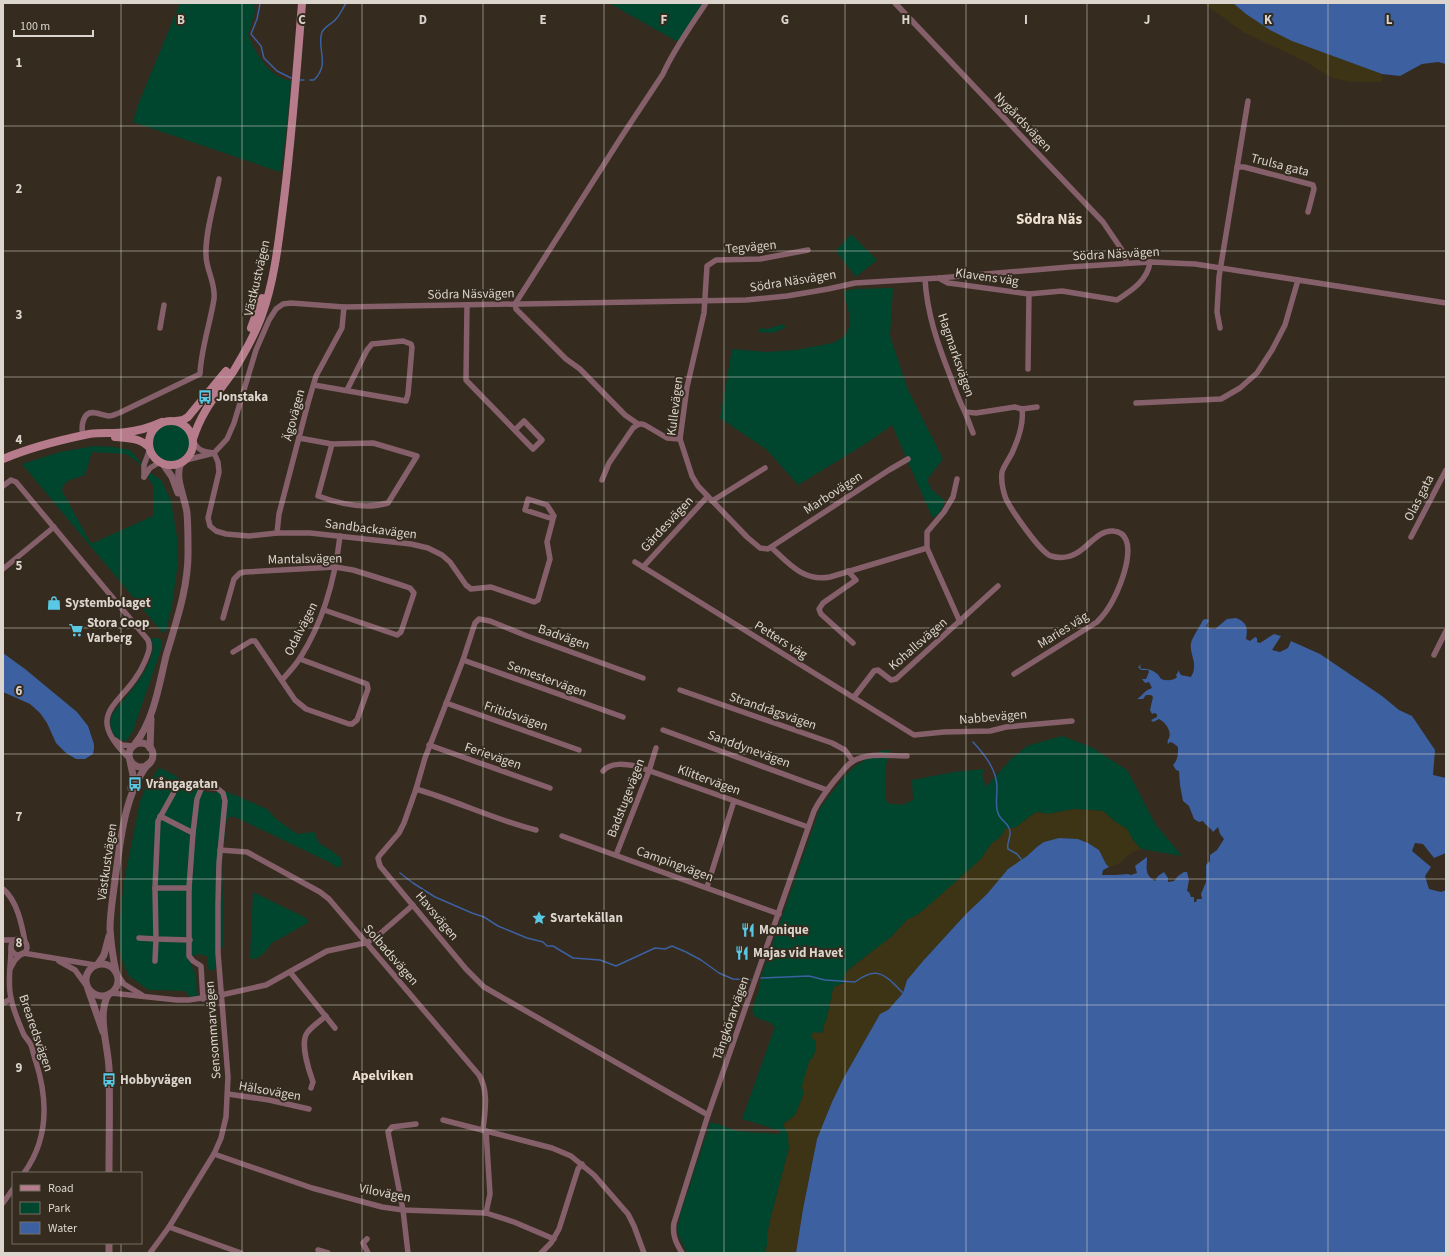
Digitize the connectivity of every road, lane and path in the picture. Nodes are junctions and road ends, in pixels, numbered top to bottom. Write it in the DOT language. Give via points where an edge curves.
graph roads {
  1 [pos="302,3"];
  2 [pos="706,3"];
  3 [pos="895,3"];
  4 [pos="1248,101"];
  5 [pos="289,154"];
  6 [pos="1237,168"];
  7 [pos="219,179"];
  8 [pos="1308,212"];
  9 [pos="808,250"];
  10 [pos="1150,262"];
  11 [pos="1127,263"];
  12 [pos="1220,267"];
  13 [pos="939,278"];
  14 [pos="925,279"];
  15 [pos="1298,280"];
  16 [pos="1029,294"];
  17 [pos="705,300"];
  18 [pos="1446,303"];
  19 [pos="515,304"];
  20 [pos="467,305"];
  21 [pos="164,306"];
  22 [pos="344,307"];
  23 [pos="160,328"];
  24 [pos="1220,328"];
  25 [pos="1028,369"];
  26 [pos="314,385"];
  27 [pos="347,390"];
  28 [pos="1136,402"];
  29 [pos="1037,407"];
  30 [pos="1022,409"];
  31 [pos="965,412"];
  32 [pos="176,421"];
  33 [pos="162,422"];
  34 [pos="638,424"];
  35 [pos="515,430"];
  36 [pos="973,433"];
  37 [pos="83,436"];
  38 [pos="299,438"];
  39 [pos="680,439"];
  40 [pos="194,441"];
  41 [pos="332,444"];
  42 [pos="150,448"];
  43 [pos="214,453"];
  44 [pos="3,459"];
  45 [pos="908,459"];
  46 [pos="184,461"];
  47 [pos="162,463"];
  48 [pos="765,468"];
  49 [pos="1446,470"];
  50 [pos="957,479"];
  51 [pos="602,480"];
  52 [pos="3,486"];
  53 [pos="710,499"];
  54 [pos="553,519"];
  55 [pos="54,527"];
  56 [pos="277,533"];
  57 [pos="188,536"];
  58 [pos="340,536"];
  59 [pos="1411,537"];
  60 [pos="772,548"];
  61 [pos="927,548"];
  62 [pos="635,562"];
  63 [pos="335,567"];
  64 [pos="643,567"];
  65 [pos="3,569"];
  66 [pos="848,571"];
  67 [pos="998,586"];
  68 [pos="324,610"];
  69 [pos="223,618"];
  70 [pos="477,620"];
  71 [pos="960,622"];
  72 [pos="1446,631"];
  73 [pos="852,643"];
  74 [pos="233,652"];
  75 [pos="1434,655"];
  76 [pos="300,659"];
  77 [pos="463,660"];
  78 [pos="1014,674"];
  79 [pos="643,678"];
  80 [pos="282,680"];
  81 [pos="680,690"];
  82 [pos="854,697"];
  83 [pos="446,703"];
  84 [pos="151,715"];
  85 [pos="623,717"];
  86 [pos="1072,721"];
  87 [pos="663,730"];
  88 [pos="916,736"];
  89 [pos="111,737"];
  90 [pos="134,745"];
  91 [pos="429,745"];
  92 [pos="150,748"];
  93 [pos="656,748"];
  94 [pos="579,750"];
  95 [pos="907,756"];
  96 [pos="130,759"];
  97 [pos="853,761"];
  98 [pos="148,764"];
  99 [pos="649,770"];
  100 [pos="603,771"];
  101 [pos="550,788"];
  102 [pos="416,789"];
  103 [pos="827,790"];
  104 [pos="174,792"];
  105 [pos="130,798"];
  106 [pos="734,801"];
  107 [pos="160,816"];
  108 [pos="808,827"];
  109 [pos="536,830"];
  110 [pos="193,833"];
  111 [pos="562,836"];
  112 [pos="220,850"];
  113 [pos="616,855"];
  114 [pos="707,887"];
  115 [pos="155,888"];
  116 [pos="189,888"];
  117 [pos="3,889"];
  118 [pos="413,905"];
  119 [pos="779,914"];
  120 [pos="21,926"];
  121 [pos="110,930"];
  122 [pos="139,938"];
  123 [pos="156,939"];
  124 [pos="14,940"];
  125 [pos="190,940"];
  126 [pos="3,942"];
  127 [pos="365,943"];
  128 [pos="26,944"];
  129 [pos="11,948"];
  130 [pos="22,954"];
  131 [pos="41,956"];
  132 [pos="54,958"];
  133 [pos="155,961"];
  134 [pos="97,965"];
  135 [pos="10,969"];
  136 [pos="290,972"];
  137 [pos="116,973"];
  138 [pos="87,987"];
  139 [pos="110,994"];
  140 [pos="221,995"];
  141 [pos="146,996"];
  142 [pos="11,999"];
  143 [pos="203,999"];
  144 [pos="3,1003"];
  145 [pos="326,1016"];
  146 [pos="335,1028"];
  147 [pos="106,1038"];
  148 [pos="312,1088"];
  149 [pos="228,1094"];
  150 [pos="309,1109"];
  151 [pos="708,1115"];
  152 [pos="443,1120"];
  153 [pos="416,1124"];
  154 [pos="485,1130"];
  155 [pos="214,1154"];
  156 [pos="582,1164"];
  157 [pos="25,1172"];
  158 [pos="109,1172"];
  159 [pos="12,1190"];
  160 [pos="3,1203"];
  161 [pos="403,1210"];
  162 [pos="486,1213"];
  163 [pos="168,1227"];
  164 [pos="367,1239"];
  165 [pos="554,1239"];
  166 [pos="318,1250"];
  167 [pos="150,1253"];
  168 [pos="241,1253"];
  169 [pos="328,1253"];
  170 [pos="368,1253"];
  171 [pos="408,1253"];
  172 [pos="541,1253"];
  173 [pos="644,1253"];
  174 [pos="682,1253"];
  1 -- 5 [label="main road, Västkustvägen"];
  2 -- 19 [label="street"];
  3 -- 11 [label="street, Nygårdsvägen" via="1103,222 1122,250"];
  4 -- 6 [label="street, Trulsa gata"];
  5 -- 32 [label="main road, Västkustvägen" via="262,296 250,332 231,365 209,394 188,417"];
  5 -- 40 [label="main road, Västkustvägen" via="280,229 262,315 241,358 204,413"];
  6 -- 8 [label="street, Trulsa gata" via="1244,167 1313,184"];
  6 -- 12 [label="street, Trulsa gata"];
  7 -- 37 [label="street" via="206,255 215,289 214,300 200,374 119,413 109,416 95,413 85,416 82,424"];
  9 -- 17 [label="street, Tegvägen" via="760,259 714,261 708,266"];
  10 -- 11 [label="street, Södra Näsvägen"];
  10 -- 12 [label="street, Södra Näsvägen"];
  10 -- 16 [label="street" via="1148,272 1138,284 1117,300 1062,291"];
  11 -- 13 [label="street, Södra Näsvägen"];
  12 -- 15 [label="street, Södra Näsvägen"];
  12 -- 24 [label="street, Trulsa gata" via="1217,299"];
  13 -- 14 [label="street, Södra Näsvägen"];
  13 -- 16 [label="street, Klavens väg" via="956,284"];
  14 -- 17 [label="street, Södra Näsvägen" via="855,283 775,298"];
  14 -- 31 [label="street, Hagmarksvägen" via="930,317 941,353"];
  15 -- 18 [label="street, Södra Näsvägen"];
  15 -- 28 [label="street" via="1285,325 1272,350 1258,372 1240,388 1221,399"];
  16 -- 25 [label="street, Klavens väg"];
  17 -- 19 [label="street, Södra Näsvägen"];
  17 -- 39 [label="street, Kullevägen" via="687,387"];
  19 -- 20 [label="street, Södra Näsvägen"];
  19 -- 34 [label="street" via="516,309 544,338 580,369 625,415"];
  20 -- 22 [label="street, Södra Näsvägen"];
  20 -- 35 [label="street" via="466,380"];
  21 -- 23 [label="street"];
  22 -- 26 [label="street, Ägovägen" via="342,328 316,376"];
  22 -- 43 [label="street, Södra Näsvägen" via="286,303 276,309 256,350 230,433 224,444"];
  26 -- 27 [label="street"];
  26 -- 38 [label="street, Ägovägen"];
  27 -- 27 [label="street" via="372,344 403,341 411,344 406,401"];
  29 -- 30 [label="street, Hagmarksvägen"];
  30 -- 31 [label="street, Hagmarksvägen" via="1015,407 976,413"];
  30 -- 78 [label="street, Maries väg" via="1017,439 1002,474 1004,494 1022,525 1050,555 1061,558 1079,552 1101,535 1114,531 1128,542 1129,546 1118,589 1105,614 1097,622"];
  31 -- 36 [label="street"];
  32 -- 33 [label="main road"];
  32 -- 40 [label="main road" via="188,428"];
  33 -- 37 [label="main road" via="141,430"];
  33 -- 42 [label="main road" via="152,432"];
  34 -- 39 [label="street" via="641,423 667,438"];
  34 -- 51 [label="street" via="609,463"];
  35 -- 35 [label="street" via="533,449 542,440 524,422"];
  37 -- 42 [label="main road" via="135,439"];
  37 -- 44 [label="main road" via="44,444"];
  38 -- 41 [label="street"];
  38 -- 56 [label="street, Ägovägen"];
  39 -- 53 [label="street, Kullevägen" via="692,476"];
  40 -- 43 [label="street" via="200,450"];
  40 -- 46 [label="main road" via="192,452"];
  41 -- 41 [label="street" via="318,496 341,504 378,506 388,503 417,456 373,443"];
  42 -- 47 [label="main road" via="155,458"];
  42 -- 47 [label="street" via="144,465 144,477 150,468"];
  43 -- 46 [label="street"];
  43 -- 56 [label="street, Sandbackavägen" via="219,472 208,512 210,526 226,534"];
  45 -- 60 [label="street, Marbovägen" via="843,499"];
  46 -- 47 [label="main road" via="172,465"];
  46 -- 57 [label="street, Västkustvägen" via="178,474 187,513"];
  47 -- 57 [label="street, Västkustvägen" via="176,485"];
  48 -- 53 [label="street, Gärdesvägen"];
  49 -- 59 [label="street, Olas gata"];
  50 -- 61 [label="street" via="953,497 941,518 927,532"];
  52 -- 55 [label="street" via="11,480 16,482"];
  53 -- 60 [label="street, Kullevägen" via="756,544 764,549"];
  53 -- 64 [label="street, Gärdesvägen"];
  54 -- 54 [label="street" via="554,514 547,505 528,499 525,510"];
  54 -- 58 [label="street, Sandbackavägen" via="547,542 550,560 540,598 536,602 491,587 471,589 466,586 450,562 428,548"];
  55 -- 65 [label="street"];
  55 -- 89 [label="street" via="149,644 148,654 140,672 109,712 106,725"];
  56 -- 58 [label="street, Sandbackavägen"];
  57 -- 84 [label="street, Västkustvägen" via="187,568 182,599"];
  58 -- 63 [label="street, Odalvägen"];
  60 -- 66 [label="street" via="799,573 807,576 825,578"];
  61 -- 66 [label="street"];
  61 -- 71 [label="street"];
  62 -- 64 [label="street, Petters väg"];
  63 -- 68 [label="street, Odalvägen"];
  63 -- 68 [label="street, Mantalsvägen" via="354,570 410,588 414,593 401,632 397,635"];
  63 -- 69 [label="street, Mantalsvägen" via="240,573 234,579"];
  64 -- 82 [label="street, Petters väg"];
  66 -- 73 [label="street" via="856,580 823,603 819,609 821,614"];
  67 -- 71 [label="street, Kohallsvägen"];
  68 -- 76 [label="street, Odalvägen"];
  70 -- 77 [label="street, Havsvägen"];
  70 -- 79 [label="street, Badvägen" via="490,621"];
  71 -- 82 [label="street, Kohallsvägen" via="896,679 891,680 878,670 874,671"];
  72 -- 75 [label="street"];
  74 -- 80 [label="street" via="251,641 256,641"];
  76 -- 80 [label="street, Odalvägen"];
  76 -- 80 [label="street" via="367,684 368,689 355,723 349,724 306,709 295,700"];
  77 -- 83 [label="street, Havsvägen"];
  77 -- 85 [label="street, Semestervägen"];
  81 -- 97 [label="street, Strandrågsvägen" via="832,744 846,750"];
  82 -- 88 [label="street, Petters väg"];
  83 -- 91 [label="street, Havsvägen"];
  83 -- 94 [label="street, Fritidsvägen"];
  84 -- 90 [label="street, Västkustvägen"];
  84 -- 92 [label="street, Västkustvägen"];
  86 -- 88 [label="street, Nabbevägen" via="1006,727 990,731 944,732"];
  87 -- 103 [label="street, Sanddynevägen"];
  89 -- 90 [label="street" via="122,745"];
  89 -- 96 [label="street"];
  90 -- 92 [label="street" via="143,743"];
  90 -- 96 [label="street, Västkustvägen" via="129,752"];
  91 -- 101 [label="street, Ferievägen"];
  91 -- 102 [label="street, Havsvägen"];
  92 -- 98 [label="street, Västkustvägen" via="152,757"];
  93 -- 99 [label="street, Badstugevägen"];
  95 -- 97 [label="street" via="876,756"];
  96 -- 98 [label="street" via="137,766"];
  96 -- 105 [label="street, Västkustvägen" via="133,775"];
  97 -- 103 [label="street, Tångkörarvägen"];
  98 -- 105 [label="street, Västkustvägen" via="138,777"];
  99 -- 100 [label="street, Klittervägen" via="620,764"];
  99 -- 106 [label="street, Klittervägen"];
  99 -- 113 [label="street, Badstugevägen"];
  102 -- 109 [label="street"];
  102 -- 118 [label="street, Havsvägen" via="400,833 378,858 380,866"];
  103 -- 108 [label="street, Tångkörarvägen" via="816,807"];
  104 -- 107 [label="street"];
  105 -- 121 [label="street, Västkustvägen" via="119,850"];
  106 -- 108 [label="street, Klittervägen"];
  106 -- 114 [label="street"];
  107 -- 110 [label="street"];
  107 -- 115 [label="street"];
  108 -- 119 [label="street, Tångkörarvägen"];
  110 -- 112 [label="street, Sensommarvägen" via="197,799 202,787 217,788 223,793 225,801"];
  110 -- 116 [label="street"];
  111 -- 113 [label="street, Campingvägen"];
  112 -- 127 [label="street, Solbadsvägen" via="247,852 320,892 337,908"];
  112 -- 140 [label="street, Sensommarvägen" via="218,953"];
  113 -- 114 [label="street, Campingvägen"];
  114 -- 119 [label="street, Campingvägen"];
  115 -- 116 [label="street"];
  115 -- 123 [label="street"];
  116 -- 125 [label="street"];
  117 -- 120 [label="street" via="10,896"];
  118 -- 127 [label="street" via="374,939"];
  118 -- 151 [label="street, Havsvägen" via="484,987"];
  119 -- 151 [label="street, Tångkörarvägen"];
  120 -- 124 [label="street"];
  120 -- 128 [label="street"];
  121 -- 134 [label="street, Västkustvägen" via="105,952"];
  121 -- 137 [label="street, Västkustvägen"];
  122 -- 123 [label="street"];
  123 -- 125 [label="street"];
  123 -- 133 [label="street"];
  124 -- 126 [label="street"];
  124 -- 128 [label="street" via="20,939"];
  124 -- 129 [label="street"];
  125 -- 143 [label="street" via="189,956 202,966"];
  126 -- 129 [label="street"];
  127 -- 136 [label="street" via="327,951"];
  127 -- 154 [label="street, Solbadsvägen" via="479,1075 485,1093"];
  128 -- 130 [label="street" via="26,950"];
  128 -- 131 [label="street"];
  129 -- 130 [label="street" via="16,954"];
  129 -- 135 [label="street, Brearedsvägen"];
  130 -- 131 [label="street"];
  130 -- 135 [label="street"];
  131 -- 132 [label="street"];
  132 -- 134 [label="street"];
  132 -- 138 [label="street" via="75,970"];
  134 -- 137 [label="street" via="108,965"];
  134 -- 138 [label="street" via="86,974"];
  135 -- 142 [label="street, Brearedsvägen"];
  136 -- 140 [label="street" via="266,985"];
  136 -- 145 [label="street"];
  137 -- 139 [label="street" via="118,983"];
  137 -- 141 [label="street" via="127,987"];
  138 -- 139 [label="street" via="96,995"];
  138 -- 147 [label="street"];
  139 -- 141 [label="street"];
  139 -- 147 [label="street" via="104,1002 103,1012"];
  140 -- 143 [label="street"];
  140 -- 149 [label="street, Sensommarvägen"];
  141 -- 143 [label="street" via="177,1000"];
  142 -- 144 [label="street"];
  142 -- 157 [label="street, Brearedsvägen" via="40,1074 44,1104 39,1140"];
  145 -- 146 [label="street"];
  145 -- 148 [label="street" via="307,1033 305,1041"];
  147 -- 158 [label="street" via="109,1067"];
  149 -- 150 [label="street, Hälsovägen"];
  149 -- 155 [label="street, Sensommarvägen" via="221,1138"];
  151 -- 174 [label="street, Tångkörarvägen" via="673,1229"];
  152 -- 154 [label="street"];
  153 -- 161 [label="street" via="392,1126 388,1132"];
  154 -- 156 [label="street" via="559,1150"];
  154 -- 162 [label="street, Solbadsvägen" via="490,1194"];
  155 -- 161 [label="street, Vilovägen" via="312,1188 382,1207"];
  155 -- 163 [label="street, Sensommarvägen"];
  156 -- 165 [label="street"];
  156 -- 173 [label="street" via="628,1214"];
  159 -- 160 [label="street"];
  161 -- 162 [label="street, Vilovägen"];
  161 -- 171 [label="street"];
  162 -- 165 [label="street, Vilovägen"];
  163 -- 167 [label="street, Sensommarvägen"];
  163 -- 168 [label="street"];
  164 -- 170 [label="street" via="363,1243"];
  165 -- 172 [label="street"];
  166 -- 169 [label="street"];
}
